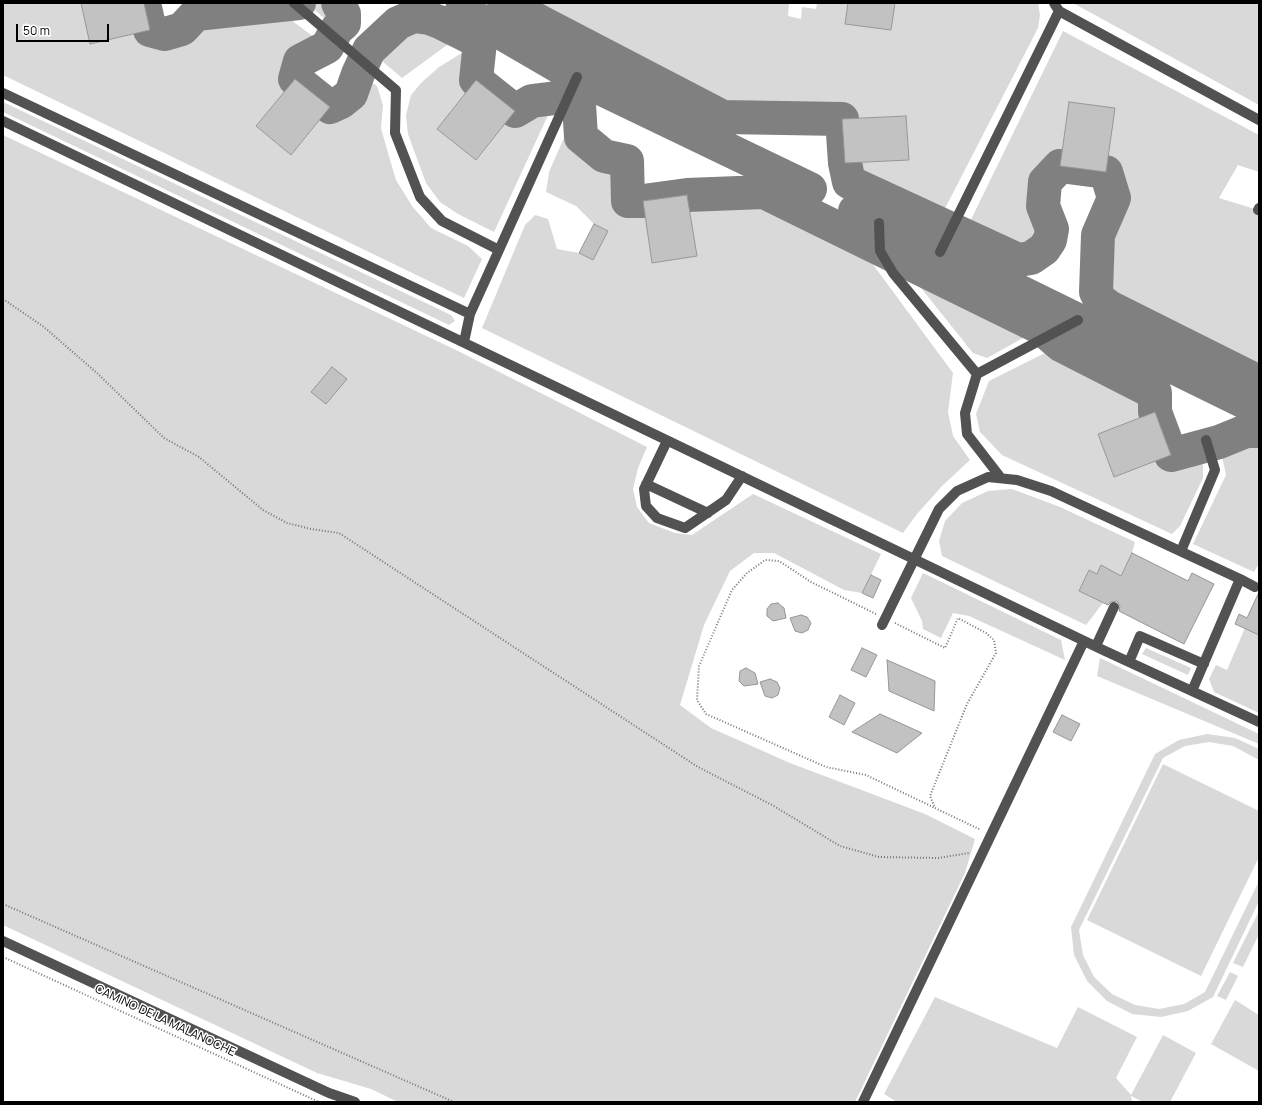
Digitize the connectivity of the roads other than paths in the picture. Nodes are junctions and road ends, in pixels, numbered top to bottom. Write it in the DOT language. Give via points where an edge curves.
graph roads {
  1 [pos="294,3"];
  2 [pos="1056,7"];
  3 [pos="577,77"];
  4 [pos="3,93"];
  5 [pos="1259,120"];
  6 [pos="3,122"];
  7 [pos="879,223"];
  8 [pos="499,250"];
  9 [pos="940,252"];
  10 [pos="470,314"];
  11 [pos="1078,320"];
  12 [pos="464,342"];
  13 [pos="977,374"];
  14 [pos="1206,440"];
  15 [pos="667,441"];
  16 [pos="742,476"];
  17 [pos="1001,478"];
  18 [pos="646,484"];
  19 [pos="708,513"];
  20 [pos="1181,552"];
  21 [pos="914,558"];
  22 [pos="1240,579"];
  23 [pos="1255,587"];
  24 [pos="1114,607"];
  25 [pos="884,622"];
  26 [pos="1084,641"];
  27 [pos="1096,646"];
  28 [pos="1129,662"];
  29 [pos="1204,664"];
  30 [pos="1192,691"];
  31 [pos="1259,722"];
  32 [pos="3,941"];
  33 [pos="868,1100"];
  34 [pos="355,1102"];
  1 -- 8 [label="lane" via="396,90 395,133 420,197 442,221"];
  2 -- 5 [label="lane"];
  2 -- 9 [label="lane"];
  3 -- 8 [label="lane"];
  4 -- 10 [label="lane"];
  6 -- 12 [label="lane"];
  7 -- 13 [label="lane" via="880,251 893,273"];
  8 -- 10 [label="lane"];
  10 -- 12 [label="lane"];
  11 -- 13 [label="lane"];
  12 -- 15 [label="lane"];
  13 -- 17 [label="lane" via="965,413 967,434"];
  14 -- 20 [label="lane" via="1215,470"];
  15 -- 16 [label="lane"];
  15 -- 18 [label="lane"];
  16 -- 19 [label="lane" via="726,500"];
  16 -- 21 [label="lane"];
  17 -- 20 [label="lane" via="1017,480 1051,491"];
  17 -- 21 [label="lane" via="988,477 957,491 939,509"];
  18 -- 19 [label="lane"];
  18 -- 19 [label="lane" via="646,506 657,518 685,528"];
  20 -- 22 [label="lane"];
  21 -- 25 [label="lane"];
  21 -- 26 [label="lane"];
  22 -- 23 [label="lane"];
  22 -- 29 [label="lane"];
  24 -- 27 [label="lane"];
  26 -- 27 [label="lane"];
  26 -- 33 [label="lane"];
  27 -- 28 [label="lane"];
  28 -- 29 [label="lane" via="1140,636"];
  28 -- 30 [label="lane"];
  29 -- 30 [label="lane"];
  30 -- 31 [label="lane"];
  32 -- 34 [label="lane" via="329,1093"];
}
